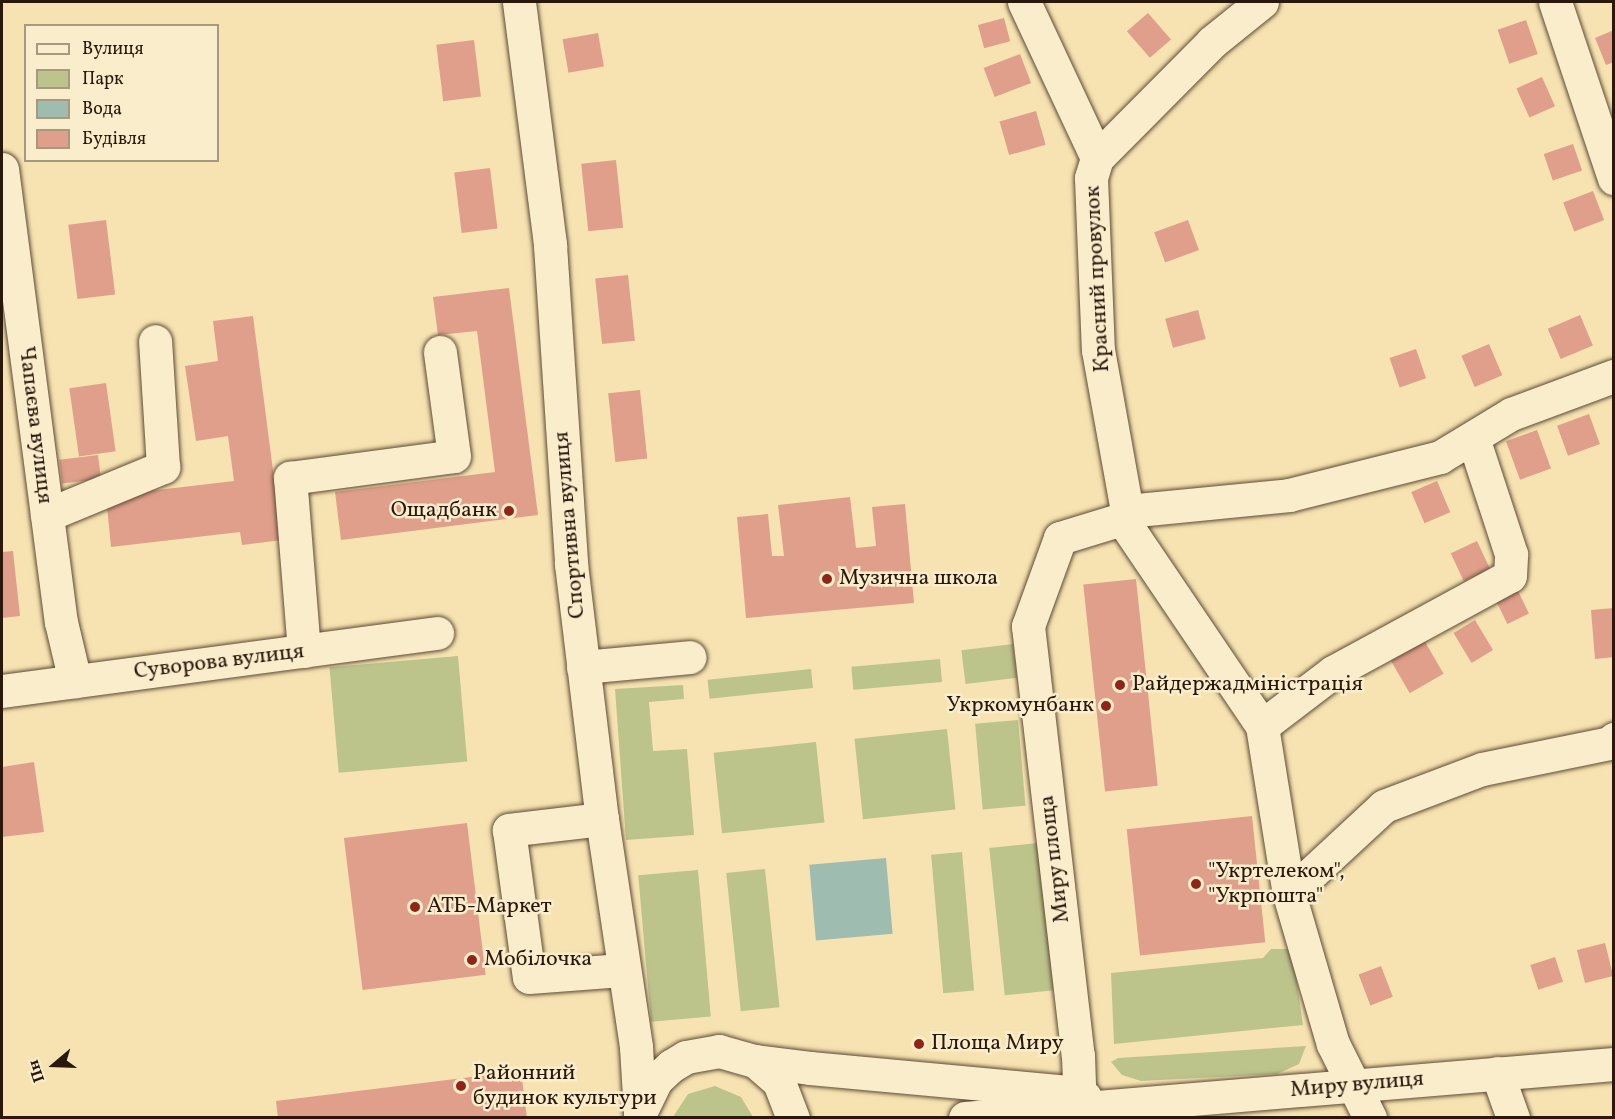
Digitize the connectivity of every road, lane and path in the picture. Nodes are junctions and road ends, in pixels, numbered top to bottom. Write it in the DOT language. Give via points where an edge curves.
graph roads {
  1 [pos="519,2"];
  2 [pos="1024,2"];
  3 [pos="1262,2"];
  4 [pos="1555,2"];
  5 [pos="1097,158"];
  6 [pos="2,169"];
  7 [pos="1614,178"];
  8 [pos="155,341"];
  9 [pos="440,352"];
  10 [pos="1614,376"];
  11 [pos="1473,438"];
  12 [pos="47,515"];
  13 [pos="1124,515"];
  14 [pos="437,633"];
  15 [pos="304,651"];
  16 [pos="690,657"];
  17 [pos="584,668"];
  18 [pos="75,681"];
  19 [pos="2,691"];
  20 [pos="1262,726"];
  21 [pos="1614,739"];
  22 [pos="602,819"];
  23 [pos="1289,894"];
  24 [pos="622,970"];
  25 [pos="636,1047"];
  26 [pos="683,1058"];
  27 [pos="755,1061"];
  28 [pos="1614,1064"];
  29 [pos="1497,1073"];
  30 [pos="1352,1085"];
  31 [pos="1090,1100"];
  32 [pos="640,1115"];
  33 [pos="793,1118"];
  34 [pos="965,1118"];
  35 [pos="1370,1118"];
  36 [pos="1513,1118"];
  1 -- 17 [label="street, Спортивна вулиця" via="550,245 571,564"];
  2 -- 5 [label="street, Красний провулок"];
  3 -- 5 [label="street" via="1212,42"];
  4 -- 7 [label="street"];
  5 -- 13 [label="street, Красний провулок" via="1091,177 1098,350"];
  6 -- 12 [label="street, Чапаєва вулиця"];
  8 -- 12 [label="street" via="163,467"];
  9 -- 15 [label="street" via="454,456 290,478"];
  10 -- 11 [label="street" via="1511,414"];
  11 -- 13 [label="street" via="1440,457 1289,495"];
  11 -- 20 [label="street" via="1511,554 1510,576 1334,672"];
  12 -- 18 [label="street, Чапаєва вулиця" via="61,622"];
  13 -- 20 [label="street"];
  13 -- 31 [label="street, Миру площа" via="1060,538 1028,626 1078,1055"];
  14 -- 15 [label="street, Суворова вулиця"];
  15 -- 18 [label="street, Суворова вулиця"];
  16 -- 17 [label="street"];
  17 -- 22 [label="street, Спортивна вулиця"];
  18 -- 19 [label="street, Суворова вулиця"];
  20 -- 23 [label="street"];
  21 -- 23 [label="street" via="1610,743 1482,769 1384,806"];
  22 -- 24 [label="street, Спортивна вулиця"];
  22 -- 24 [label="street" via="508,830 529,977"];
  23 -- 30 [label="street" via="1333,1044"];
  24 -- 25 [label="street, Спортивна вулиця"];
  25 -- 26 [label="street"];
  25 -- 32 [label="street, Спортивна вулиця"];
  26 -- 27 [label="street" via="719,1051"];
  26 -- 32 [label="street" via="656,1080"];
  27 -- 31 [label="street"];
  27 -- 33 [label="street" via="779,1082"];
  28 -- 29 [label="street, Миру вулиця"];
  29 -- 30 [label="street, Миру вулиця"];
  29 -- 36 [label="street"];
  30 -- 31 [label="street, Миру вулиця"];
  30 -- 35 [label="street"];
  31 -- 34 [label="street"];
}
